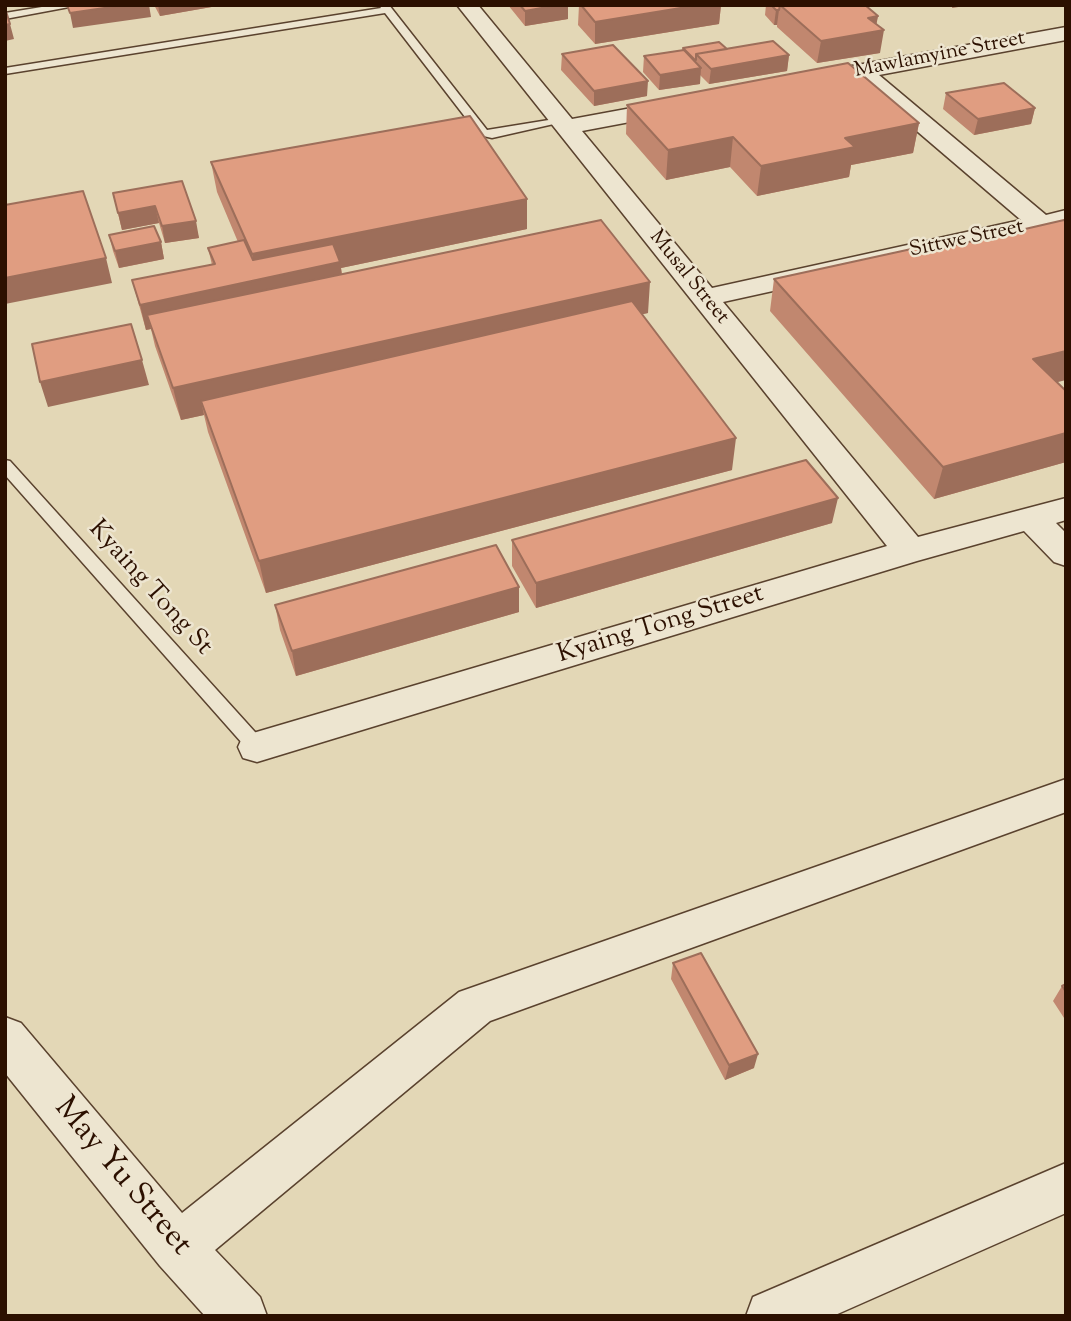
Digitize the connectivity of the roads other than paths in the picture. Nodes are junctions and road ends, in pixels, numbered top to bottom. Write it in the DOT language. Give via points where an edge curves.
graph roads {
  1 [pos="75,5"];
  2 [pos="467,5"];
  3 [pos="386,8"];
  4 [pos="5,16"];
  5 [pos="1066,33"];
  6 [pos="5,71"];
  7 [pos="861,71"];
  8 [pos="781,86"];
  9 [pos="700,102"];
  10 [pos="564,124"];
  11 [pos="1053,221"];
  12 [pos="1066,245"];
  13 [pos="704,298"];
  14 [pos="5,465"];
  15 [pos="1049,514"];
  16 [pos="910,551"];
  17 [pos="1066,554"];
  18 [pos="257,747"];
  19 [pos="1066,795"];
  20 [pos="5,1038"];
  21 [pos="1066,1188"];
  22 [pos="178,1248"];
  23 [pos="240,1316"];
  24 [pos="772,1316"];
  1 -- 4 [label="lane"];
  2 -- 10 [label="street, Musal Street"];
  3 -- 6 [label="lane"];
  3 -- 10 [label="lane" via="483,133"];
  5 -- 7 [label="street, Mawlamyine Street"];
  7 -- 8 [label="street, Mawlamyine Street"];
  7 -- 11 [label="street"];
  9 -- 10 [label="street"];
  10 -- 13 [label="street, Musal Street"];
  11 -- 12 [label="street"];
  11 -- 13 [label="street, Sittwe Street"];
  13 -- 16 [label="street, Musal Street"];
  14 -- 18 [label="lane, Kyaing Tong St"];
  15 -- 16 [label="street, Kyaing Tong Street"];
  15 -- 17 [label="street"];
  16 -- 18 [label="street, Kyaing Tong Street"];
  19 -- 22 [label="street" via="475,1006"];
  20 -- 22 [label="street, May Yu Street"];
  21 -- 24 [label="street"];
  22 -- 23 [label="street, May Yu Street"];
}
